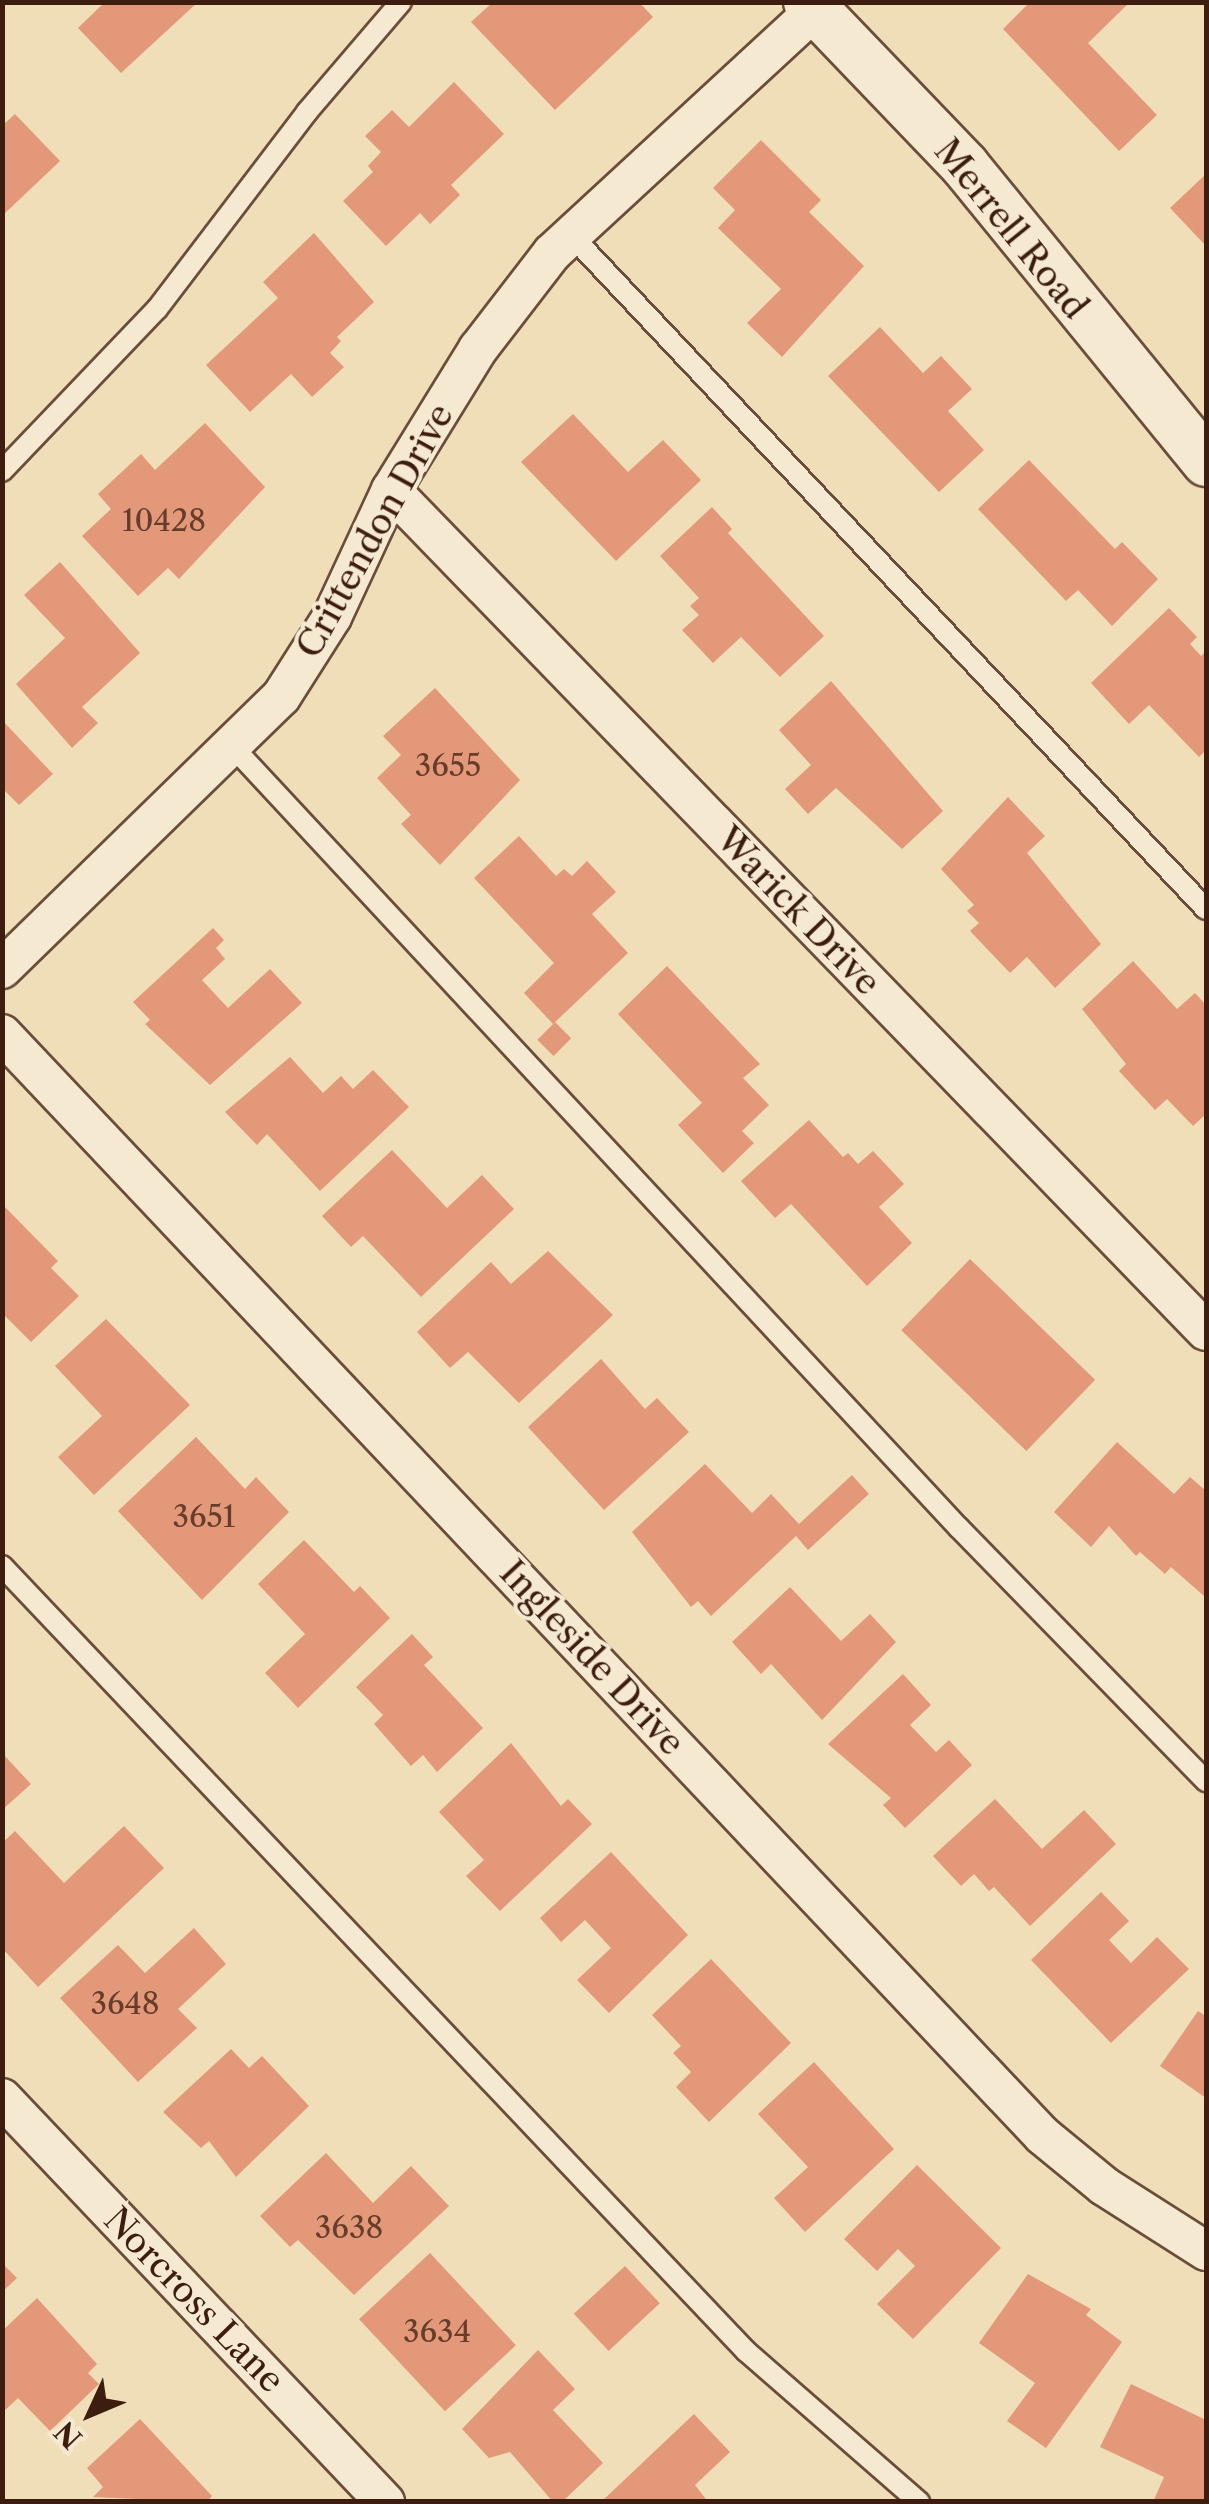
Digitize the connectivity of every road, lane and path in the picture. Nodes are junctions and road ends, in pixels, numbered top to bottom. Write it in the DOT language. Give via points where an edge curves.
graph roads {
  1 [pos="401,2"];
  2 [pos="816,5"];
  3 [pos="571,235"];
  4 [pos="1206,462"];
  5 [pos="2,471"];
  6 [pos="390,490"];
  7 [pos="232,746"];
  8 [pos="1206,910"];
  9 [pos="2,969"];
  10 [pos="2,1034"];
  11 [pos="1206,1331"];
  12 [pos="2,1566"];
  13 [pos="1206,1781"];
  14 [pos="2,2098"];
  15 [pos="1206,2251"];
  16 [pos="385,2502"];
  17 [pos="919,2502"];
  1 -- 5 [label="lane" via="306,112 157,309"];
  2 -- 3 [label="street, Crittendon Drive"];
  2 -- 4 [label="street, Merrell Road" via="965,166"];
  3 -- 6 [label="street, Crittendon Drive" via="478,349"];
  3 -- 8 [label="lane"];
  6 -- 7 [label="street, Crittendon Drive" via="332,617 281,697"];
  6 -- 11 [label="street, Warick Drive"];
  7 -- 9 [label="street, Crittendon Drive"];
  7 -- 13 [label="lane" via="959,1528"];
  10 -- 15 [label="street, Ingleside Drive" via="1042,2134 1104,2186"];
  12 -- 17 [label="lane" via="746,2351"];
  14 -- 16 [label="street, Norcross Lane"];
}
